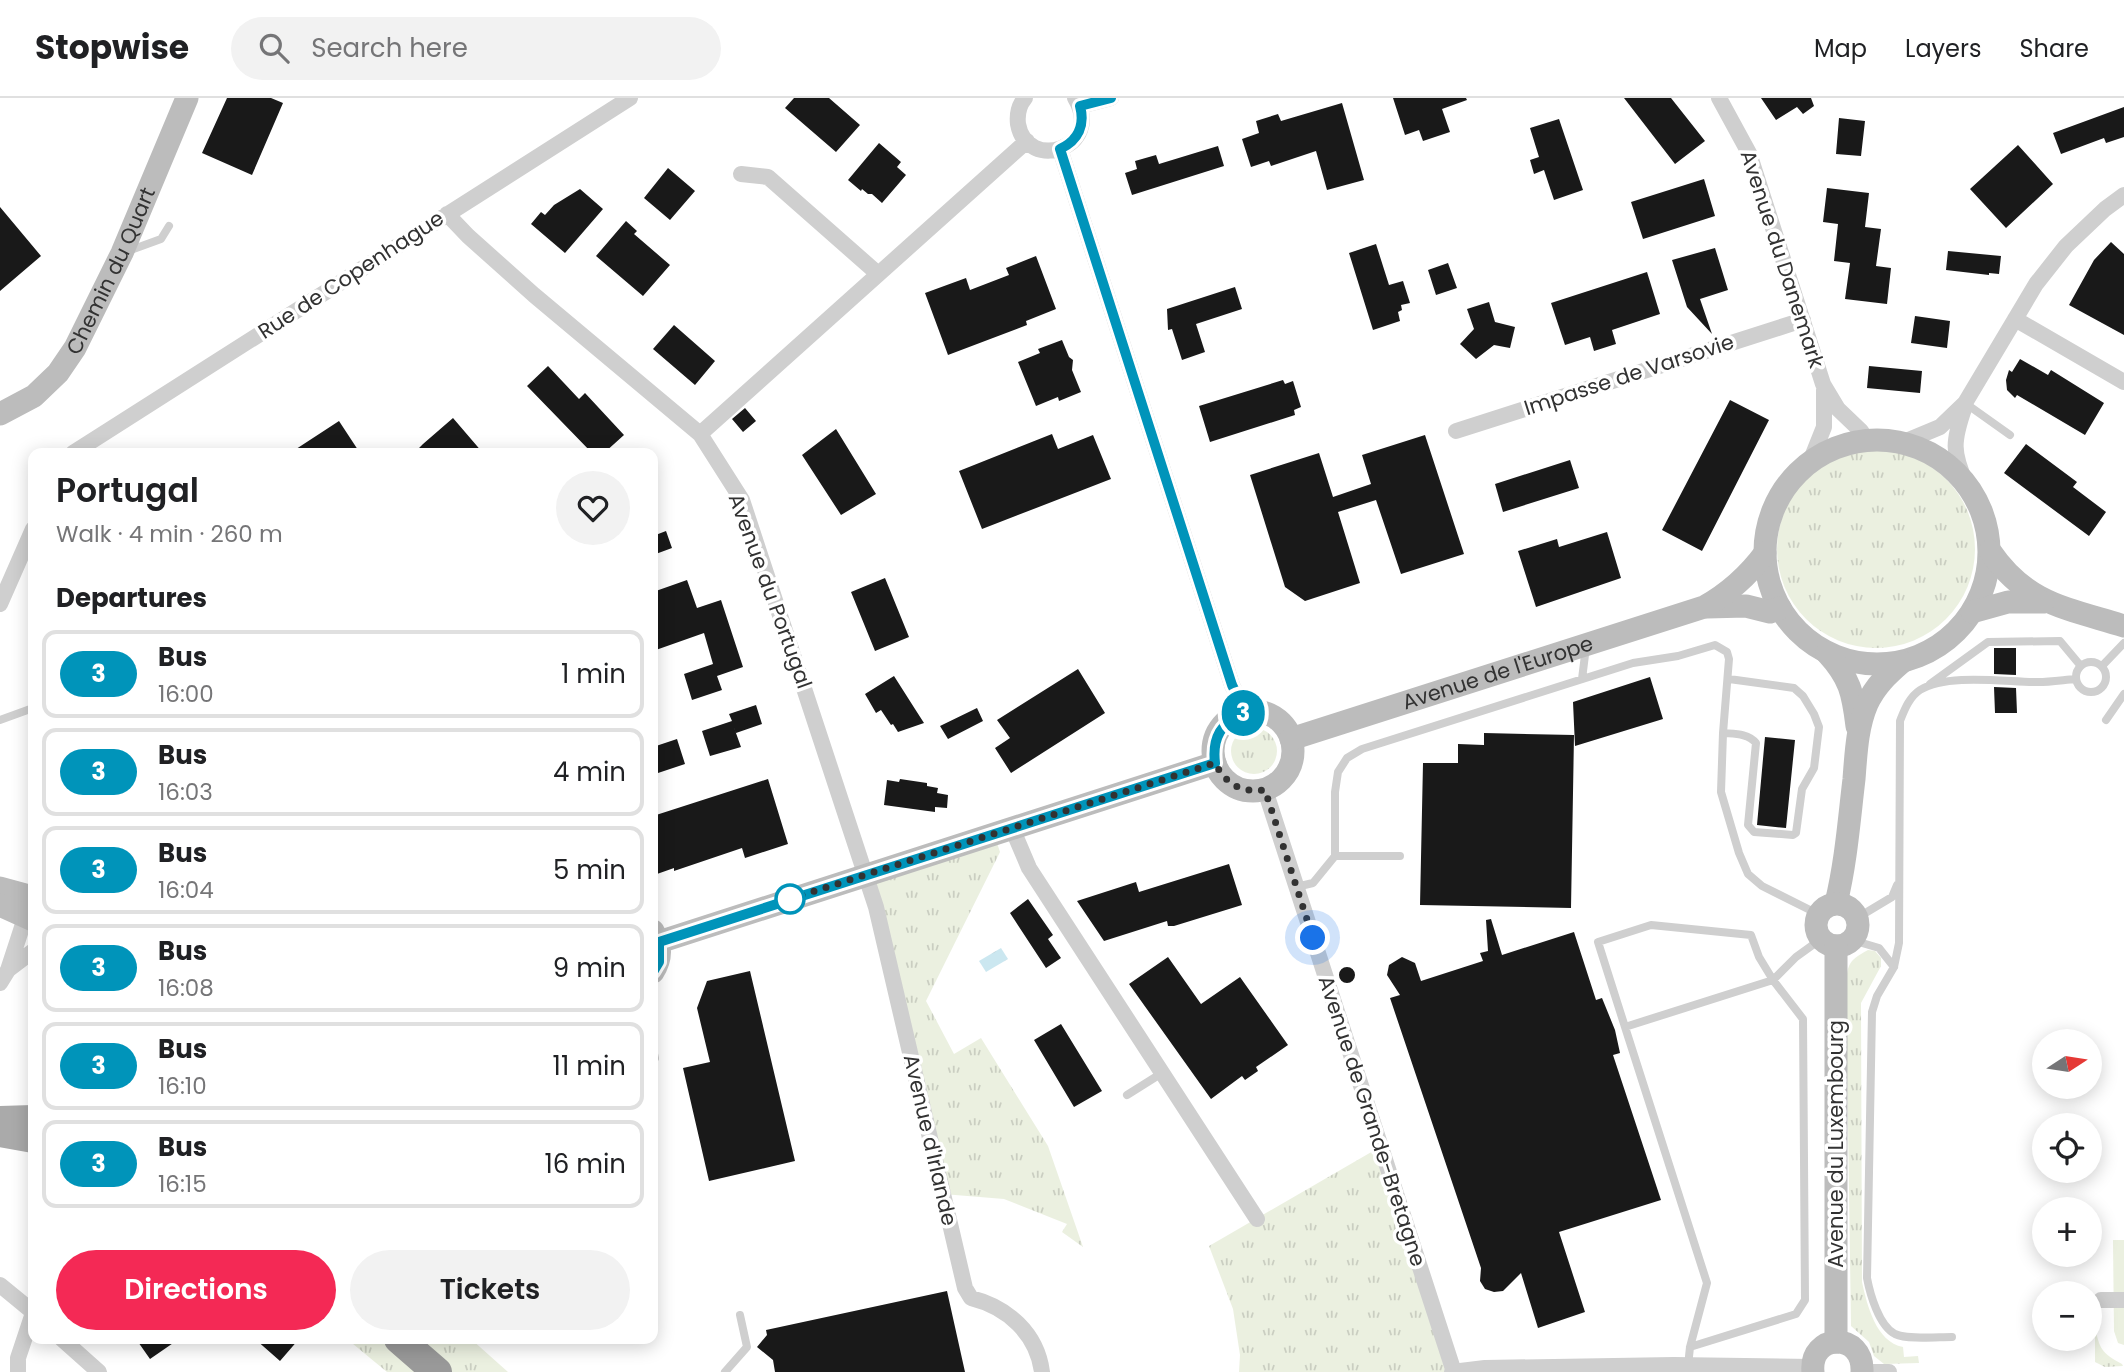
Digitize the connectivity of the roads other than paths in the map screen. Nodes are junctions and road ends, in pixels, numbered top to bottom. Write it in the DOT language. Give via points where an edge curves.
graph roads {
  1 [pos="187,98"];
  2 [pos="630,98"];
  3 [pos="1025,98"];
  4 [pos="1111,98"];
  5 [pos="1720,98"];
  6 [pos="1077,102"];
  7 [pos="1027,141"];
  8 [pos="1060,149"];
  9 [pos="741,174"];
  10 [pos="2124,195"];
  11 [pos="447,214"];
  12 [pos="169,226"];
  13 [pos="121,253"];
  14 [pos="877,273"];
  15 [pos="2015,319"];
  16 [pos="1803,320"];
  17 [pos="2124,382"];
  18 [pos="1823,384"];
  19 [pos="1965,403"];
  20 [pos="0,414"];
  21 [pos="1456,431"];
  22 [pos="700,434"];
  23 [pos="2010,435"];
  24 [pos="1866,440"];
  25 [pos="1904,442"];
  26 [pos="81,448"];
  27 [pos="1810,462"];
  28 [pos="1966,483"];
  29 [pos="28,540"];
  30 [pos="1990,551"];
  31 [pos="1765,553"];
  32 [pos="2050,603"];
  33 [pos="0,604"];
  34 [pos="1704,607"];
  35 [pos="1780,608"];
  36 [pos="1972,612"];
  37 [pos="2124,626"];
  38 [pos="2124,643"];
  39 [pos="1586,645"];
  40 [pos="1827,652"];
  41 [pos="1902,662"];
  42 [pos="2080,665"];
  43 [pos="2102,666"];
  44 [pos="1582,679"];
  45 [pos="1729,679"];
  46 [pos="2075,679"];
  47 [pos="1923,689"];
  48 [pos="2124,694"];
  49 [pos="28,710"];
  50 [pos="1245,712"];
  51 [pos="0,720"];
  52 [pos="2106,720"];
  53 [pos="1723,733"];
  54 [pos="1858,736"];
  55 [pos="1291,739"];
  56 [pos="1215,763"];
  57 [pos="1265,790"];
  58 [pos="1012,828"];
  59 [pos="1335,856"];
  60 [pos="1400,856"];
  61 [pos="866,874"];
  62 [pos="1898,883"];
  63 [pos="1296,887"];
  64 [pos="0,888"];
  65 [pos="0,905"];
  66 [pos="28,908"];
  67 [pos="1827,909"];
  68 [pos="28,910"];
  69 [pos="28,917"];
  70 [pos="658,936"];
  71 [pos="1842,936"];
  72 [pos="28,955"];
  73 [pos="1894,967"];
  74 [pos="4,977"];
  75 [pos="1773,980"];
  76 [pos="1625,1027"];
  77 [pos="1162,1073"];
  78 [pos="1127,1095"];
  79 [pos="28,1118"];
  80 [pos="0,1119"];
  81 [pos="0,1134"];
  82 [pos="28,1139"];
  83 [pos="1256,1219"];
  84 [pos="0,1285"];
  85 [pos="2102,1300"];
  86 [pos="2124,1300"];
  87 [pos="28,1309"];
  88 [pos="740,1315"];
  89 [pos="28,1328"];
  90 [pos="1952,1337"];
  91 [pos="1836,1342"];
  92 [pos="68,1344"];
  93 [pos="404,1344"];
  94 [pos="420,1344"];
  95 [pos="1690,1348"];
  96 [pos="1688,1366"];
  97 [pos="1623,1369"];
  98 [pos="1712,1369"];
  99 [pos="1763,1369"];
  100 [pos="1812,1370"];
  101 [pos="18,1372"];
  102 [pos="99,1372"];
  103 [pos="437,1372"];
  104 [pos="452,1372"];
  105 [pos="725,1372"];
  106 [pos="1042,1372"];
  107 [pos="1453,1372"];
  108 [pos="1863,1372"];
  109 [pos="1889,1372"];
  1 -- 13 [label="street, Chemin du Quart"];
  2 -- 11 [label="street, Rue de Copenhague"];
  3 -- 7 [label="street" via="1018,122"];
  4 -- 6 [label="street"];
  5 -- 16 [label="street, Avenue du Danemark" via="1749,153"];
  6 -- 8 [label="street" via="1082,114 1080,132"];
  7 -- 8 [label="street" via="1042,150"];
  7 -- 14 [label="street"];
  8 -- 50 [label="street" via="1232,685"];
  9 -- 14 [label="street" via="768,177"];
  10 -- 15 [label="street" via="2066,246"];
  11 -- 22 [label="street, Avenue du Portugal" via="534,295"];
  11 -- 26 [label="street, Rue de Copenhague"];
  12 -- 13 [label="lane" via="161,239"];
  13 -- 20 [label="street, Chemin du Quart" via="58,373 34,396"];
  14 -- 22 [label="street"];
  15 -- 17 [label="street"];
  15 -- 19 [label="street"];
  16 -- 18 [label="street, Avenue du Danemark"];
  16 -- 21 [label="street, Impasse de Varsovie"];
  18 -- 24 [label="street, Avenue du Danemark"];
  18 -- 27 [label="street, Avenue du Danemark" via="1824,427"];
  19 -- 23 [label="lane"];
  19 -- 25 [label="street" via="1940,426"];
  19 -- 28 [label="street" via="1955,460"];
  22 -- 61 [label="street, Avenue du Portugal" via="742,500"];
  24 -- 25 [label="street"];
  24 -- 27 [label="street" via="1846,443"];
  25 -- 28 [label="street" via="1927,451"];
  27 -- 31 [label="street" via="1786,487 1770,518"];
  28 -- 30 [label="street" via="1979,504"];
  29 -- 33 [label="street"];
  30 -- 32 [label="street" via="2016,583"];
  30 -- 36 [label="street" via="1985,582"];
  31 -- 34 [label="street, Avenue de l'Europe" via="1740,582"];
  31 -- 35 [label="street"];
  32 -- 36 [label="street" via="2008,602"];
  32 -- 37 [label="street"];
  34 -- 35 [label="street, Avenue de l'Europe" via="1746,606 1770,612"];
  34 -- 39 [label="street, Avenue de l'Europe"];
  35 -- 40 [label="street" via="1808,640"];
  36 -- 41 [label="street" via="1942,644"];
  38 -- 43 [label="lane"];
  39 -- 44 [label="lane"];
  39 -- 55 [label="street, Avenue de l'Europe"];
  40 -- 41 [label="street" via="1851,661"];
  40 -- 54 [label="street" via="1850,687"];
  41 -- 54 [label="street" via="1874,691"];
  42 -- 43 [label="lane" via="2094,662"];
  42 -- 46 [label="lane"];
  42 -- 47 [label="lane" via="2060,641 1988,642"];
  43 -- 46 [label="lane" via="2106,680 2097,691 2084,690"];
  44 -- 45 [label="lane" via="1715,645 1727,652"];
  44 -- 59 [label="lane" via="1362,749 1347,758 1338,772 1335,792"];
  45 -- 53 [label="lane"];
  45 -- 53 [label="lane" via="1794,688 1814,714 1819,727 1814,768 1802,789 1796,833 1754,832 1748,825 1756,743 1741,734"];
  46 -- 47 [label="lane" via="1957,680"];
  47 -- 62 [label="lane" via="1905,707 1900,722"];
  48 -- 52 [label="lane"];
  49 -- 51 [label="lane"];
  50 -- 55 [label="street" via="1268,714 1286,728"];
  50 -- 56 [label="street" via="1233,717 1216,737"];
  53 -- 67 [label="lane" via="1721,792 1748,874 1762,886"];
  54 -- 67 [label="street" via="1844,870"];
  55 -- 57 [label="street" via="1291,764 1276,784"];
  56 -- 57 [label="street" via="1220,774 1240,789"];
  56 -- 58 [label="street"];
  57 -- 63 [label="street, Avenue de Grande-Bretagne"];
  58 -- 61 [label="street"];
  58 -- 77 [label="street" via="1029,868"];
  59 -- 60 [label="lane"];
  59 -- 63 [label="lane" via="1313,883"];
  61 -- 70 [label="street"];
  61 -- 106 [label="street, Avenue d'Irlande" via="965,1288 971,1298 990,1303 1020,1323 1039,1354"];
  62 -- 71 [label="lane" via="1892,897"];
  62 -- 73 [label="lane" via="1899,943"];
  63 -- 107 [label="street, Avenue de Grande-Bretagne"];
  64 -- 66 [label="street"];
  65 -- 68 [label="street"];
  67 -- 71 [label="street, Avenue du Luxembourg" via="1815,927"];
  67 -- 71 [label="street" via="1849,907"];
  69 -- 74 [label="street"];
  71 -- 73 [label="lane" via="1879,948"];
  71 -- 75 [label="lane" via="1796,957"];
  71 -- 91 [label="street, Avenue du Luxembourg"];
  72 -- 74 [label="street"];
  73 -- 90 [label="lane" via="1872,1012 1867,1279 1877,1309 1894,1333"];
  75 -- 76 [label="lane"];
  75 -- 76 [label="lane" via="1751,935 1651,925 1598,942"];
  75 -- 95 [label="lane" via="1803,1019 1805,1300 1796,1314"];
  76 -- 95 [label="lane" via="1706,1283"];
  77 -- 78 [label="lane"];
  77 -- 83 [label="street"];
  79 -- 80 [label="main road"];
  81 -- 82 [label="main road"];
  84 -- 87 [label="street"];
  85 -- 86 [label="street"];
  88 -- 105 [label="lane" via="747,1347"];
  89 -- 101 [label="street"];
  91 -- 100 [label="street" via="1822,1347"];
  91 -- 108 [label="street" via="1857,1350"];
  92 -- 102 [label="street"];
  93 -- 103 [label="highway"];
  94 -- 104 [label="highway"];
  95 -- 96 [label="lane"];
  96 -- 97 [label="street"];
  96 -- 98 [label="street"];
  97 -- 107 [label="street"];
  98 -- 99 [label="street"];
  99 -- 100 [label="street"];
  108 -- 109 [label="street"];
}
